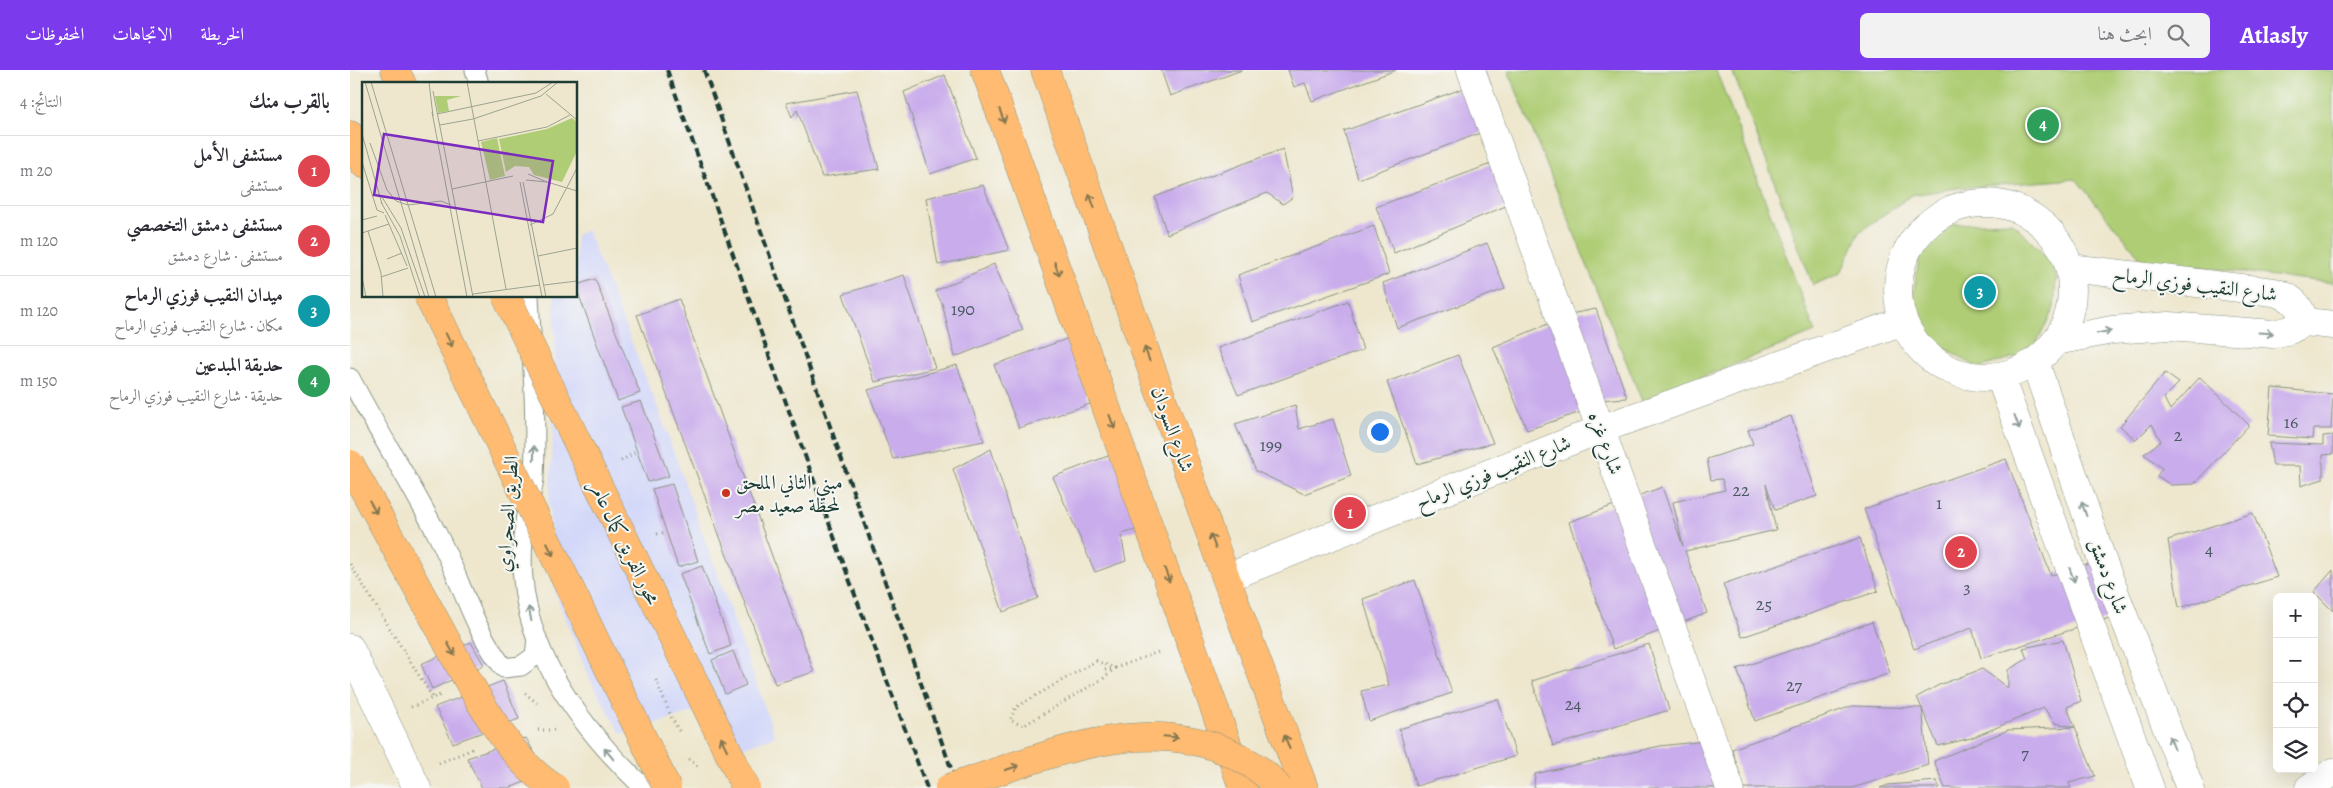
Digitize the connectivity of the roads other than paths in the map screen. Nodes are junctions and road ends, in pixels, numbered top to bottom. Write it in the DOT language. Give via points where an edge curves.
graph roads {
  1 [pos="395,70"];
  2 [pos="475,70"];
  3 [pos="985,70"];
  4 [pos="1045,70"];
  5 [pos="1471,70"];
  6 [pos="401,82"];
  7 [pos="479,82"];
  8 [pos="350,136"];
  9 [pos="362,160"];
  10 [pos="2070,268"];
  11 [pos="429,298"];
  12 [pos="507,298"];
  13 [pos="529,298"];
  14 [pos="1903,321"];
  15 [pos="2305,322"];
  16 [pos="2333,325"];
  17 [pos="2056,341"];
  18 [pos="2035,362"];
  19 [pos="2000,376"];
  20 [pos="350,378"];
  21 [pos="1601,429"];
  22 [pos="350,464"];
  23 [pos="1226,578"];
  24 [pos="537,638"];
  25 [pos="350,648"];
  26 [pos="2333,772"];
  27 [pos="417,786"];
  28 [pos="555,788"];
  29 [pos="644,788"];
  30 [pos="667,788"];
  31 [pos="746,788"];
  32 [pos="949,788"];
  33 [pos="1243,788"];
  34 [pos="1278,788"];
  35 [pos="1304,788"];
  36 [pos="1730,788"];
  37 [pos="2150,788"];
  38 [pos="2190,788"];
  39 [pos="2309,788"];
  1 -- 6 [label="main road"];
  2 -- 7 [label="lane"];
  3 -- 33 [label="main road, one-way"];
  23 -- 4 [label="main road, شارع السودان, one-way"];
  5 -- 21 [label="street, شارع غزه"];
  8 -- 9 [label="main road"];
  10 -- 14 [label="street" via="2059,242 2039,221 2015,208 1986,203 1958,206 1933,220 1913,240 1901,266 1898,294"];
  10 -- 15 [label="street, شارع النقيب فوزي الرماح" via="2274,292 2295,301"];
  10 -- 17 [label="street" via="2072,302 2068,319"];
  11 -- 30 [label="main road, one-way, bridge"];
  31 -- 12 [label="main road, محور الفريق كمال عامر, one-way, bridge"];
  24 -- 13 [label="lane, الطريق الصحراوي, one-way" via="523,579 526,515 534,480"];
  14 -- 19 [label="street" via="1925,354 1960,374"];
  14 -- 21 [label="street, شارع النقيب فوزي الرماح"];
  15 -- 16 [label="street, شارع النقيب فوزي الرماح"];
  17 -- 15 [label="street, شارع النقيب فوزي الرماح, one-way" via="2112,330 2169,326 2273,334"];
  17 -- 18 [label="street"];
  18 -- 19 [label="street"];
  38 -- 18 [label="street, شارع دمشق, one-way" via="2102,560"];
  19 -- 37 [label="street, شارع دمشق, one-way"];
  20 -- 24 [label="lane" via="437,532 489,648 504,668 521,666 535,656"];
  21 -- 23 [label="street, شارع النقيب فوزي الرماح"];
  21 -- 36 [label="street, شارع غزه"];
  22 -- 28 [label="main road, one-way, bridge" via="480,702 512,748"];
  35 -- 23 [label="main road, شارع السودان, one-way"];
  29 -- 24 [label="lane, الطريق الصحراوي, one-way" via="611,756 573,707"];
  25 -- 27 [label="street"];
  26 -- 39 [label="street"];
  32 -- 34 [label="main road, one-way, bridge" via="1078,746 1128,737 1172,736 1211,745 1245,760"];
}
